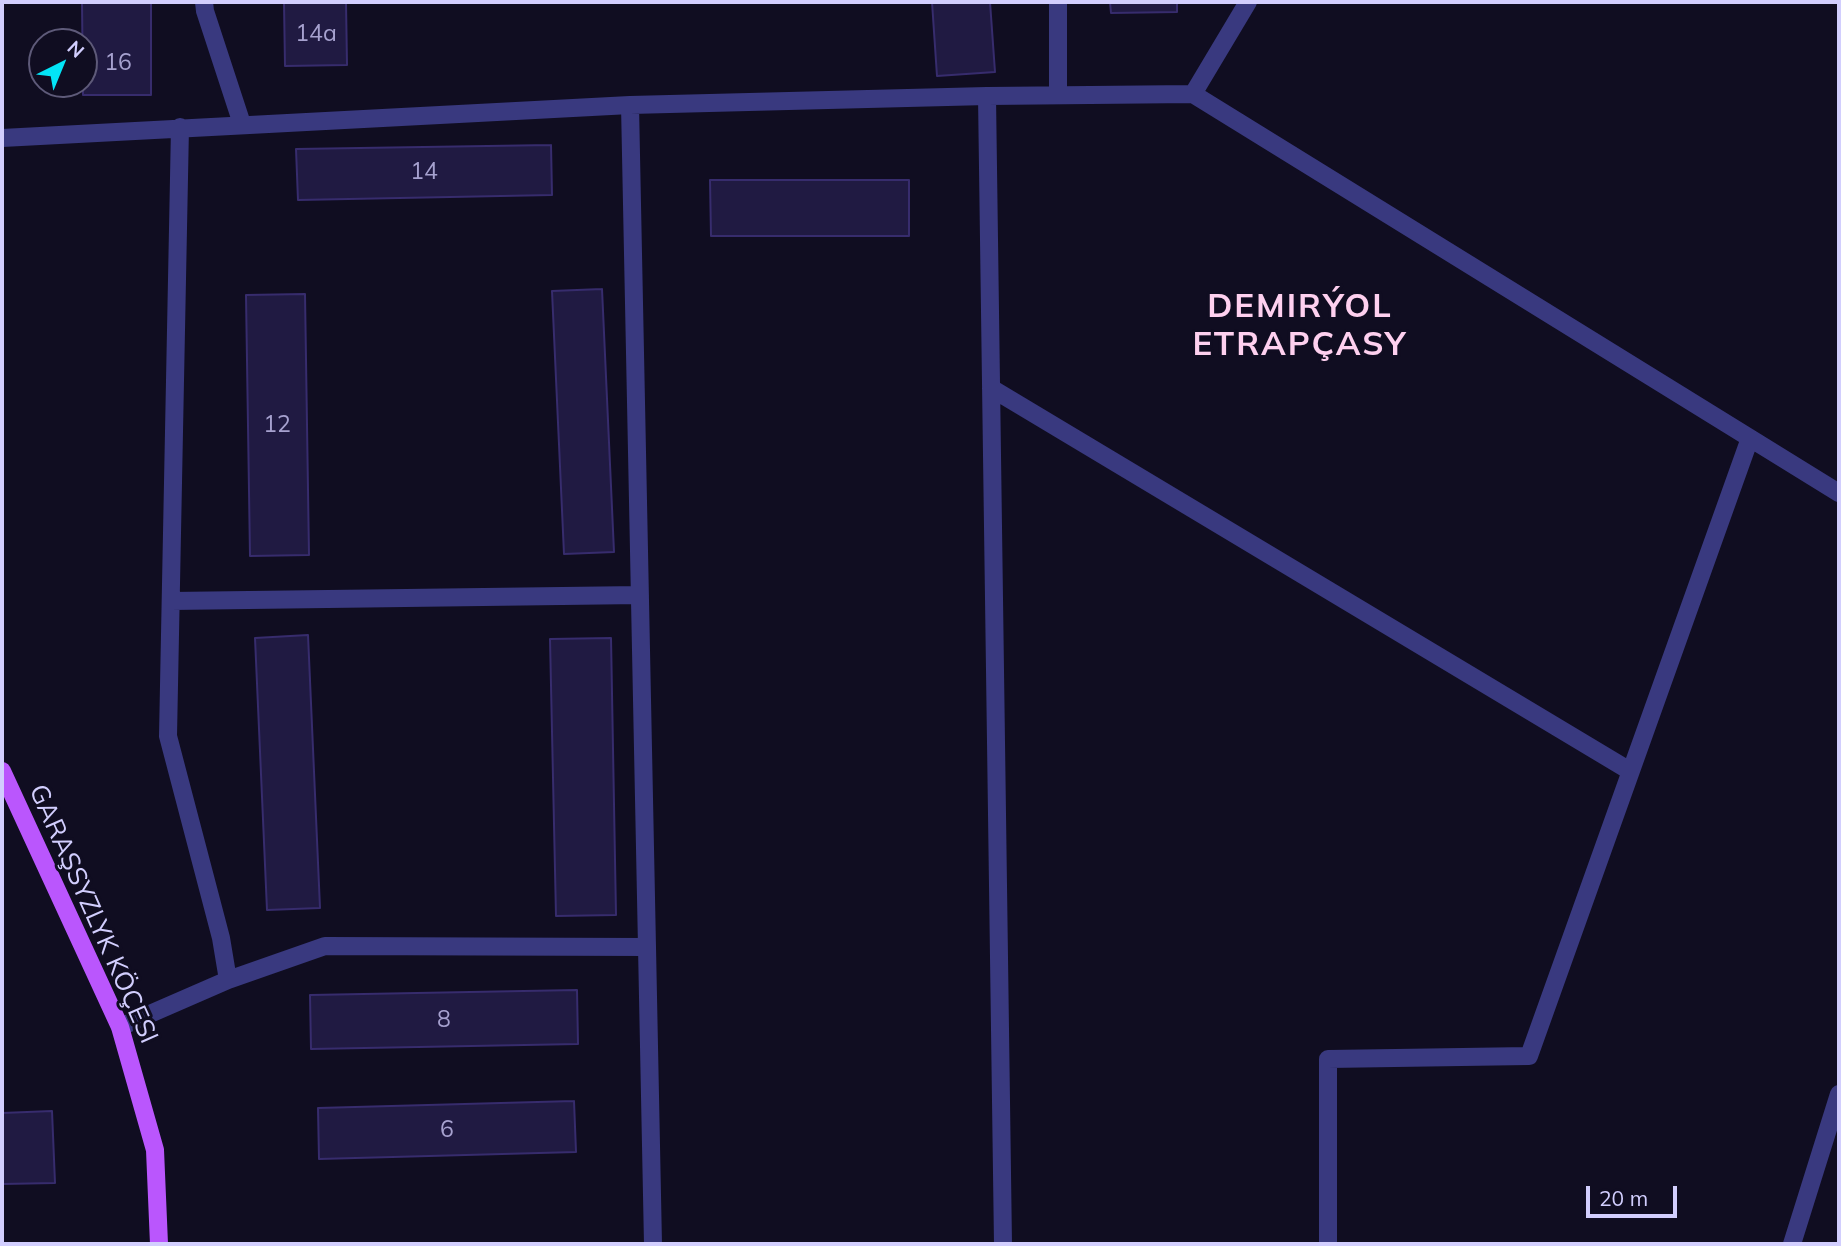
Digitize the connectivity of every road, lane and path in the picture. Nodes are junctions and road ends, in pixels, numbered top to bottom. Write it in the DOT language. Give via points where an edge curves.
graph roads {
  1 [pos="204,2"];
  2 [pos="1058,2"];
  3 [pos="1248,2"];
  4 [pos="1194,94"];
  5 [pos="1058,95"];
  6 [pos="986,96"];
  7 [pos="630,105"];
  8 [pos="242,124"];
  9 [pos="180,127"];
  10 [pos="2,138"];
  11 [pos="991,388"];
  12 [pos="1750,438"];
  13 [pos="1839,494"];
  14 [pos="639,595"];
  15 [pos="171,601"];
  16 [pos="2,771"];
  17 [pos="1630,771"];
  18 [pos="647,947"];
  19 [pos="228,979"];
  20 [pos="120,1027"];
  21 [pos="1839,1094"];
  22 [pos="159,1244"];
  23 [pos="653,1244"];
  24 [pos="1003,1244"];
  25 [pos="1328,1244"];
  26 [pos="1792,1244"];
  1 -- 8 [label="street"];
  2 -- 5 [label="street"];
  3 -- 4 [label="street"];
  4 -- 5 [label="street"];
  4 -- 12 [label="street"];
  5 -- 6 [label="street"];
  6 -- 7 [label="street"];
  6 -- 11 [label="street"];
  7 -- 8 [label="street"];
  7 -- 14 [label="street"];
  8 -- 9 [label="street"];
  9 -- 10 [label="street"];
  9 -- 15 [label="street"];
  11 -- 17 [label="street"];
  11 -- 24 [label="street"];
  12 -- 13 [label="street"];
  12 -- 17 [label="street"];
  14 -- 15 [label="street"];
  14 -- 18 [label="street"];
  15 -- 19 [label="street" via="168,736"];
  16 -- 20 [label="main road, GARAŞSYZLYK KÖÇESI"];
  17 -- 25 [label="street" via="1529,1056 1328,1059"];
  18 -- 19 [label="street" via="325,946"];
  18 -- 23 [label="street"];
  19 -- 20 [label="street"];
  20 -- 22 [label="main road, GARAŞSYZLYK KÖÇESI" via="155,1150"];
  21 -- 26 [label="street"];
}
